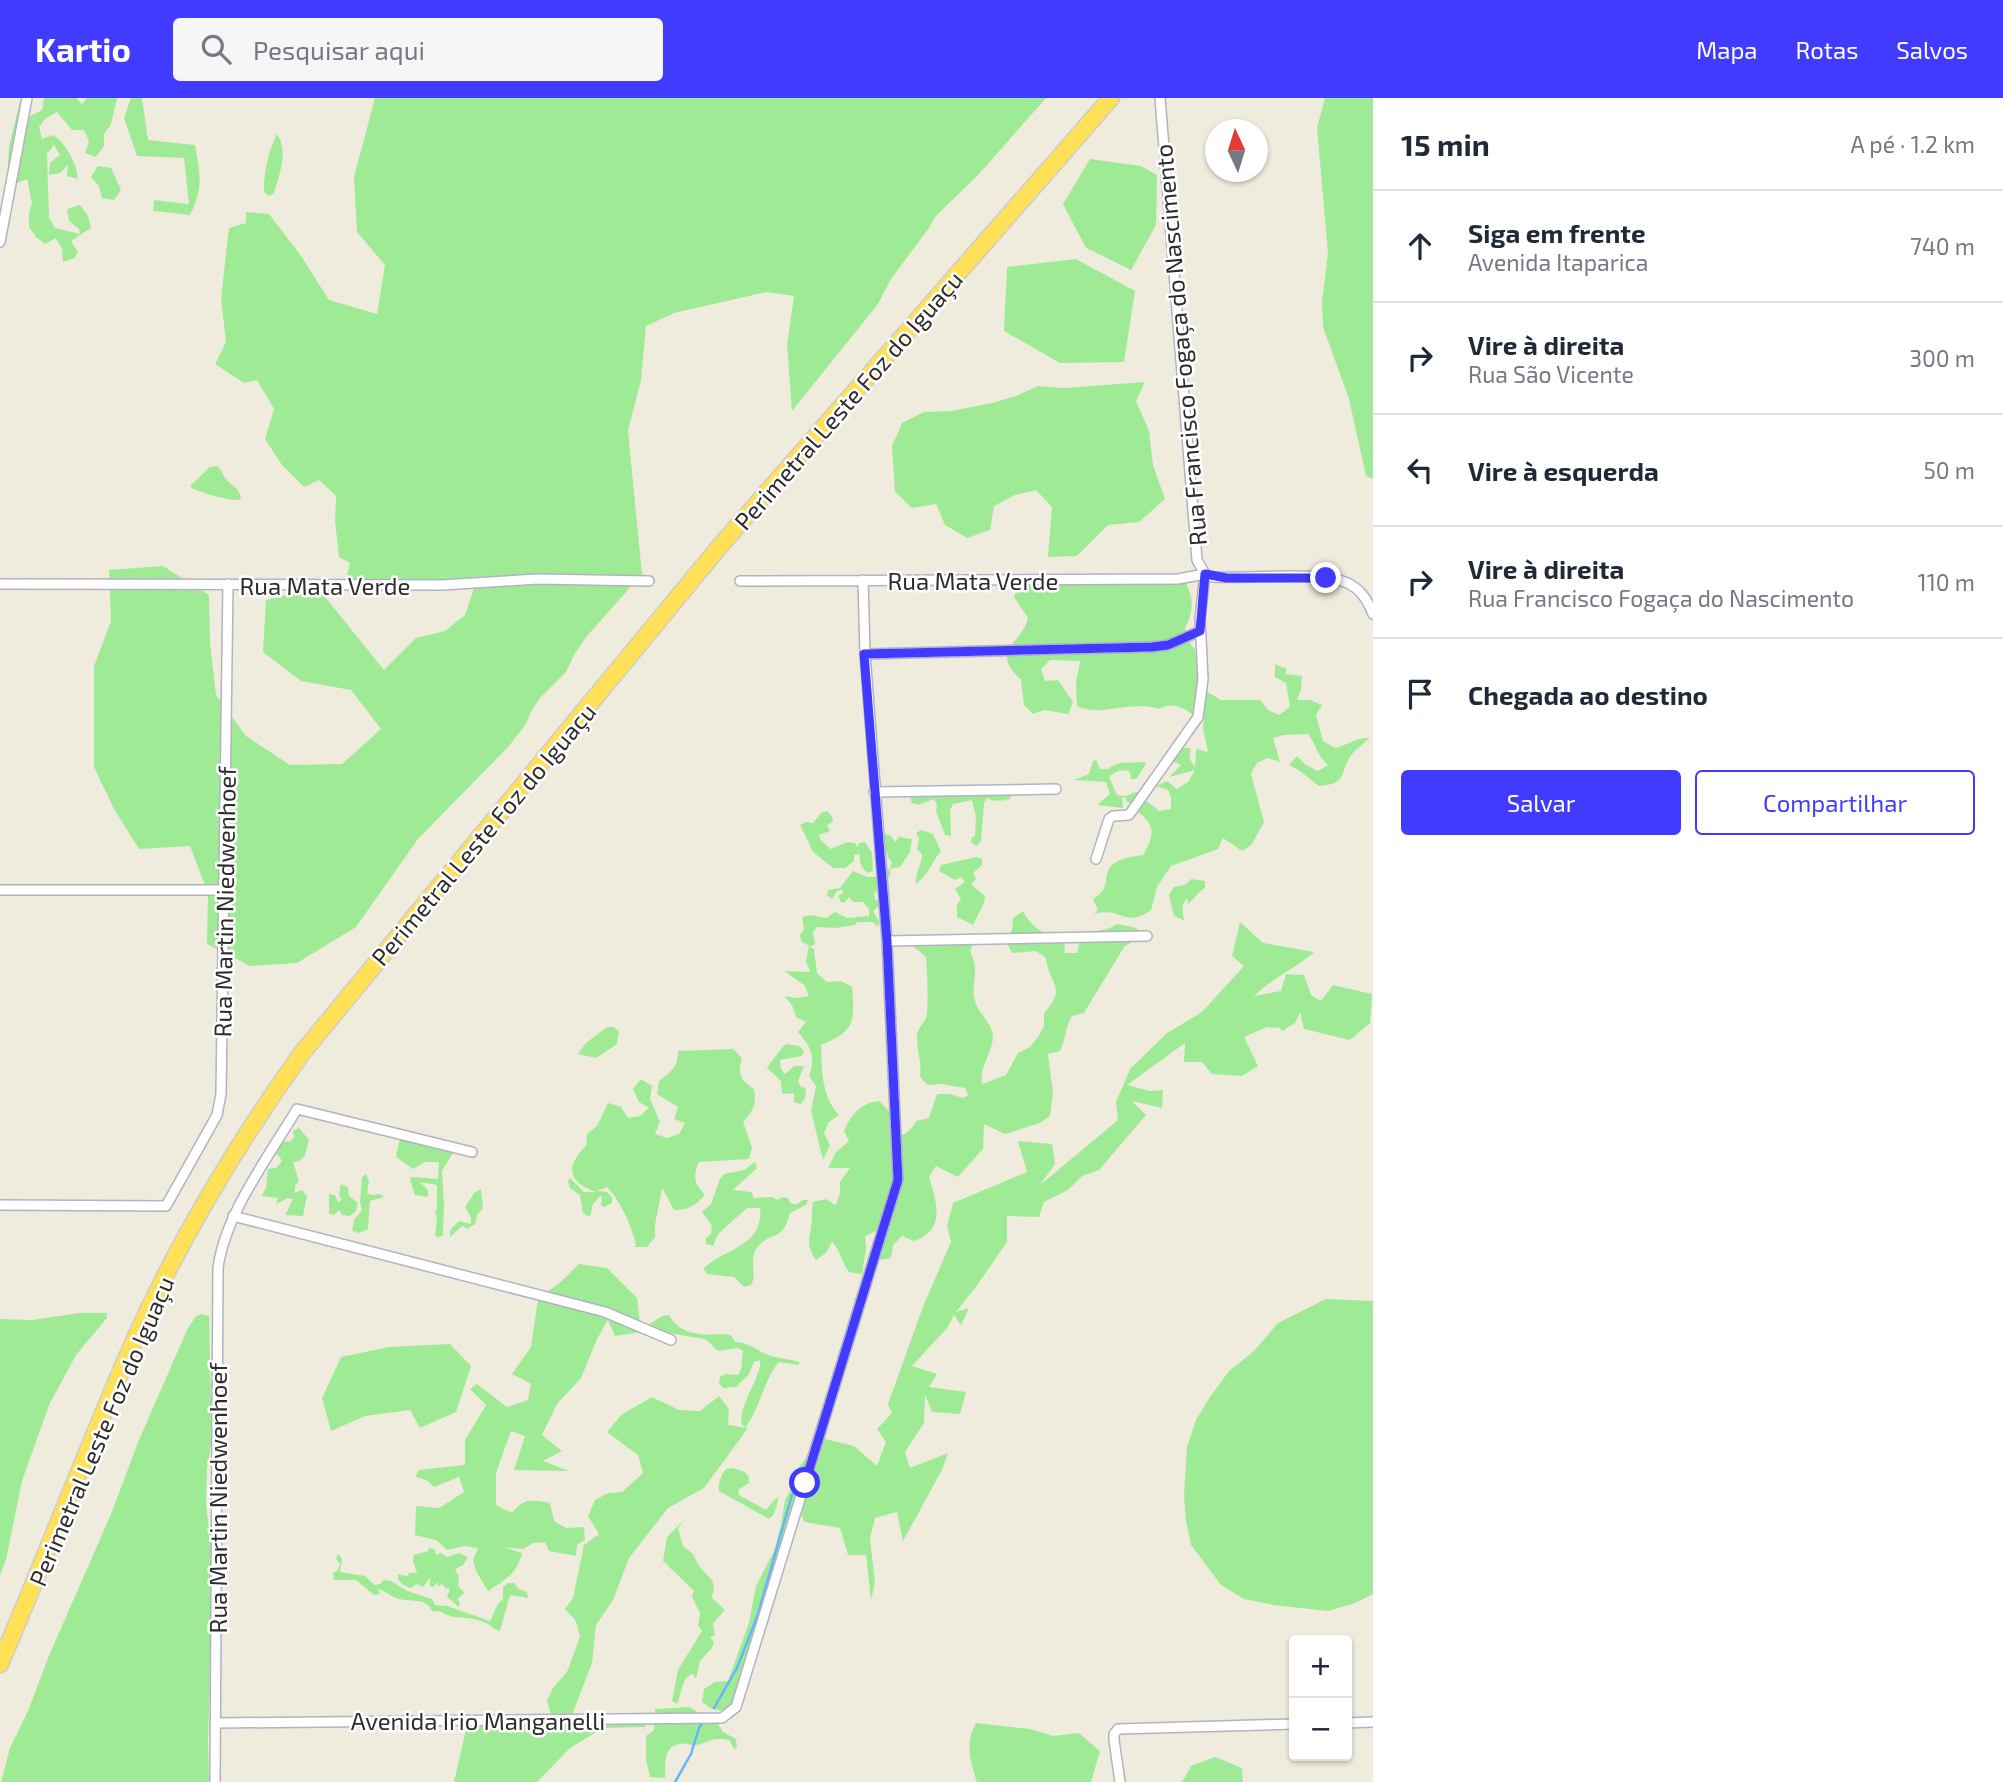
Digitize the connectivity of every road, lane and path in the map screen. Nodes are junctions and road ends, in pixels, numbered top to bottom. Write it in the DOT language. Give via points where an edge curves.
graph roads {
  1 [pos="27,98"];
  2 [pos="1111,98"];
  3 [pos="1160,98"];
  4 [pos="0,242"];
  5 [pos="1205,574"];
  6 [pos="863,580"];
  7 [pos="649,581"];
  8 [pos="740,581"];
  9 [pos="0,584"];
  10 [pos="228,584"];
  11 [pos="1373,614"];
  12 [pos="1200,631"];
  13 [pos="864,654"];
  14 [pos="1056,789"];
  15 [pos="874,792"];
  16 [pos="1096,859"];
  17 [pos="0,890"];
  18 [pos="224,890"];
  19 [pos="1147,936"];
  20 [pos="887,941"];
  21 [pos="472,1152"];
  22 [pos="0,1205"];
  23 [pos="233,1216"];
  24 [pos="671,1340"];
  25 [pos="0,1664"];
  26 [pos="1373,1722"];
  27 [pos="216,1723"];
  28 [pos="1352,1723"];
  29 [pos="1289,1724"];
  30 [pos="215,1782"];
  31 [pos="1121,1782"];
  1 -- 4 [label="street"];
  2 -- 25 [label="highway, Perimetral Leste Foz do Iguaçu" via="720,546 293,1065 261,1110 219,1177 147,1316"];
  3 -- 5 [label="street, Rua Francisco Fogaça do Nascimento" via="1197,560"];
  5 -- 6 [label="street, Rua Mata Verde" via="1178,579"];
  5 -- 11 [label="street, Rua Francisco Fogaça do Nascimento" via="1343,582 1365,596"];
  5 -- 12 [label="street"];
  6 -- 8 [label="street, Rua Mata Verde"];
  6 -- 13 [label="street"];
  7 -- 10 [label="street, Rua Mata Verde"];
  9 -- 10 [label="street, Rua Mata Verde"];
  10 -- 18 [label="street, Rua Martin Niedwenhoef"];
  12 -- 13 [label="street" via="1152,647"];
  12 -- 16 [label="street" via="1203,679 1198,717 1129,815 1109,819"];
  13 -- 15 [label="street"];
  14 -- 15 [label="street"];
  15 -- 20 [label="street"];
  17 -- 18 [label="street"];
  18 -- 22 [label="street, Rua Martin Niedwenhoef" via="217,1115 166,1206"];
  19 -- 20 [label="street"];
  20 -- 27 [label="street, Avenida Irio Manganelli" via="898,1180 736,1707 722,1718"];
  21 -- 23 [label="street, Rua Martin Niedwenhoef" via="297,1109"];
  23 -- 24 [label="street" via="605,1312"];
  23 -- 27 [label="street, Rua Martin Niedwenhoef" via="220,1248 218,1268"];
  26 -- 28 [label="street"];
  27 -- 30 [label="street, Rua Martin Niedwenhoef"];
  29 -- 31 [label="street" via="1118,1729 1114,1740"];
}
